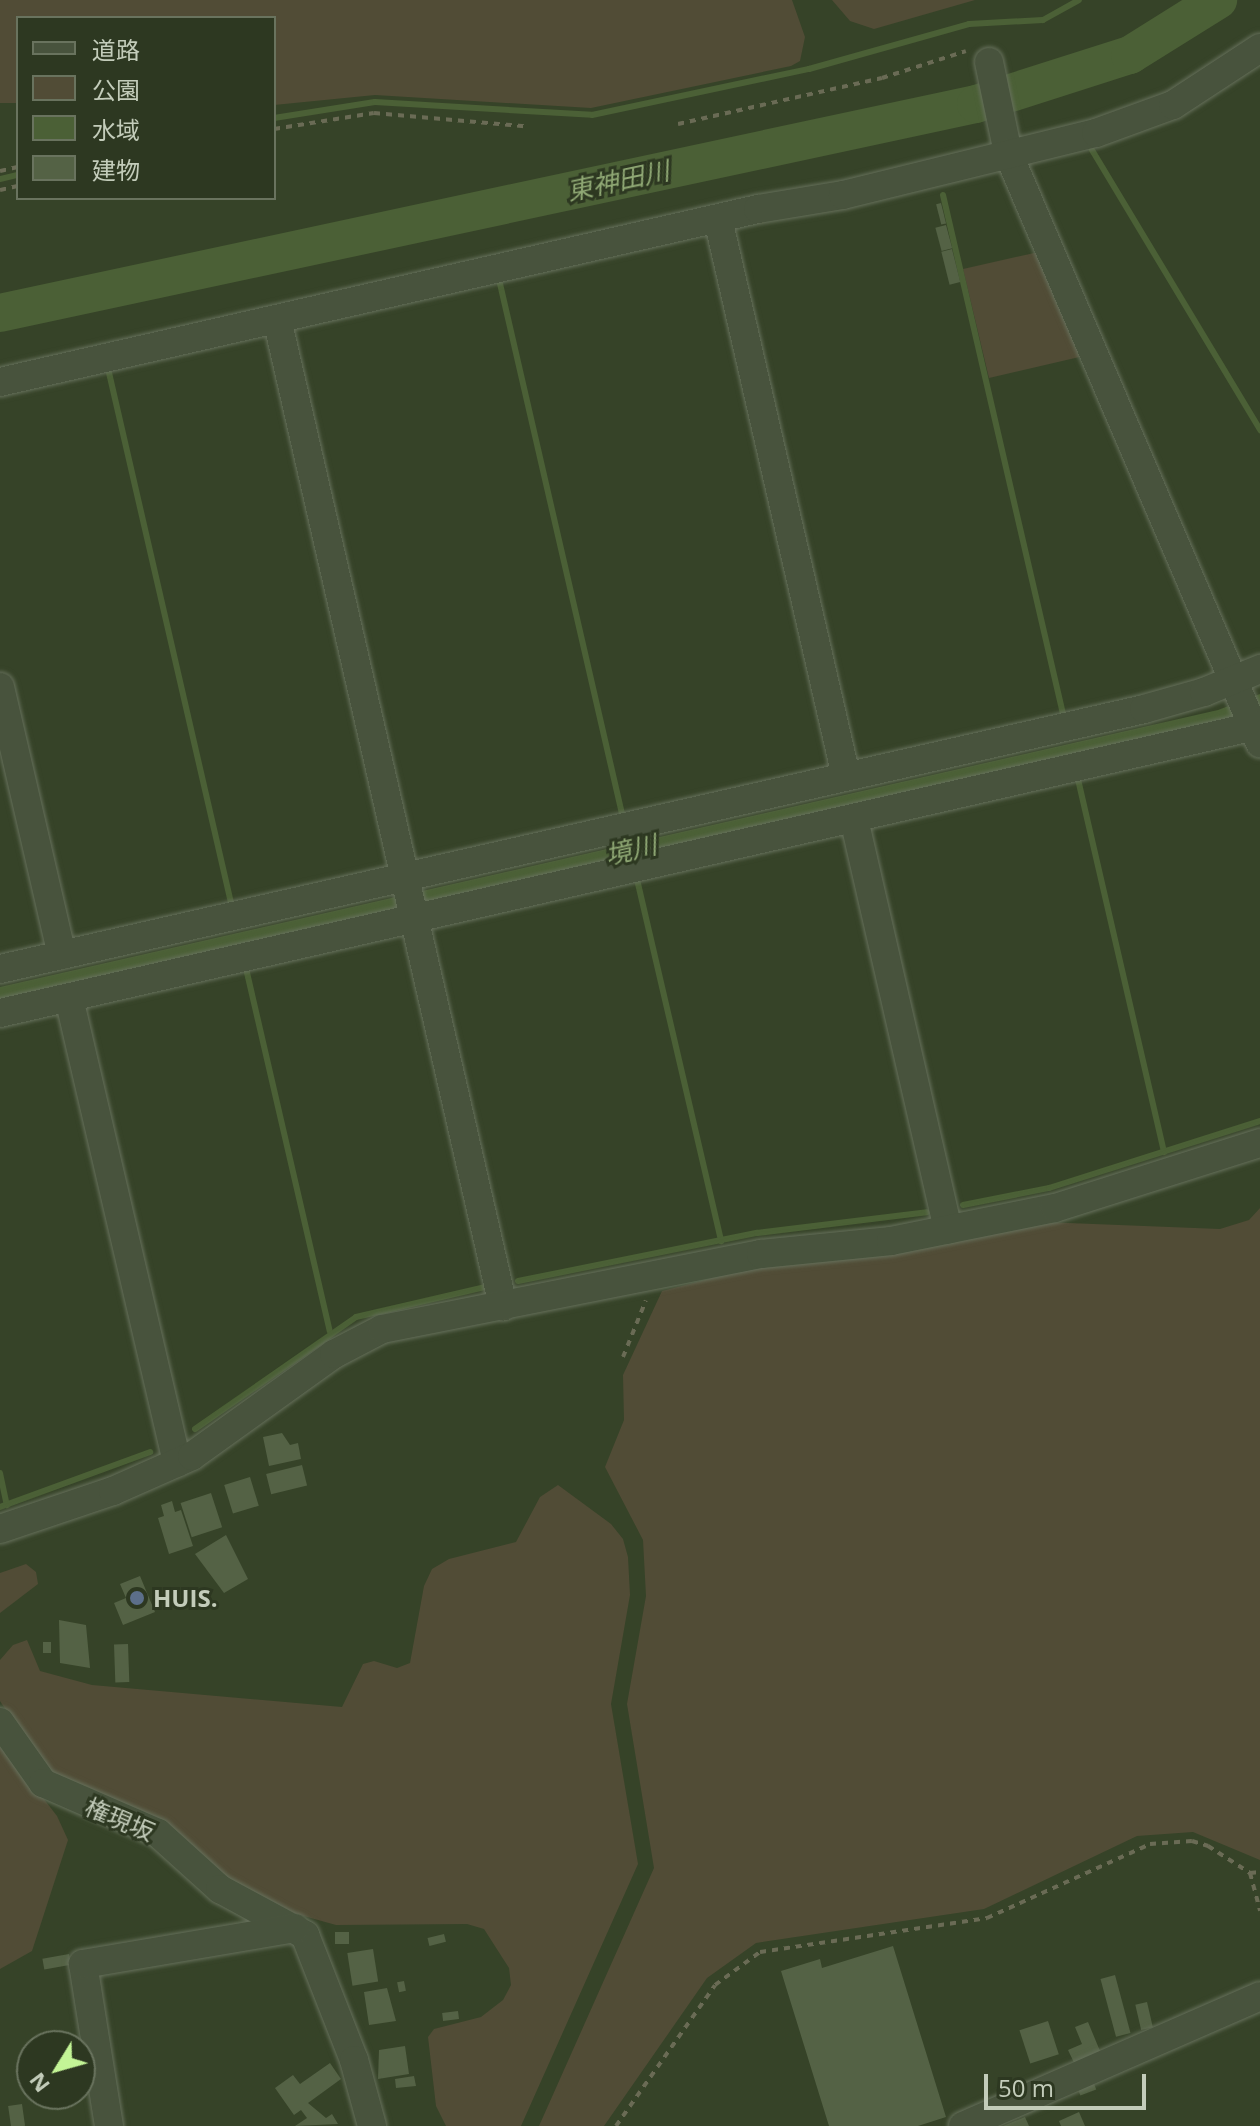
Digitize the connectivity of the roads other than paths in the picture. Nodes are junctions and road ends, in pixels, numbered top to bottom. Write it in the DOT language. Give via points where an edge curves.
graph roads {
  1 [pos="1260,48"];
  2 [pos="989,62"];
  3 [pos="1006,146"];
  4 [pos="718,219"];
  5 [pos="277,319"];
  6 [pos="0,382"];
  7 [pos="1260,669"];
  8 [pos="0,687"];
  9 [pos="1250,715"];
  10 [pos="846,776"];
  11 [pos="854,819"];
  12 [pos="411,899"];
  13 [pos="62,955"];
  14 [pos="0,969"];
  15 [pos="69,998"];
  16 [pos="0,1013"];
  17 [pos="1260,1143"];
  18 [pos="948,1229"];
  19 [pos="503,1306"];
  20 [pos="177,1463"];
  21 [pos="0,1529"];
  22 [pos="0,1722"];
  23 [pos="295,1927"];
  24 [pos="1260,1996"];
  25 [pos="109,2126"];
  26 [pos="372,2126"];
  27 [pos="963,2126"];
  1 -- 3 [label="street" via="1154,113"];
  2 -- 3 [label="street"];
  3 -- 4 [label="street" via="843,195"];
  3 -- 9 [label="street"];
  4 -- 5 [label="street"];
  4 -- 10 [label="street"];
  5 -- 6 [label="street"];
  5 -- 12 [label="street"];
  7 -- 9 [label="street"];
  8 -- 13 [label="street"];
  9 -- 10 [label="street" via="1175,701"];
  9 -- 11 [label="street"];
  10 -- 12 [label="street"];
  11 -- 12 [label="street"];
  11 -- 18 [label="street"];
  12 -- 13 [label="street"];
  12 -- 15 [label="street"];
  12 -- 19 [label="street"];
  13 -- 14 [label="street"];
  15 -- 16 [label="street"];
  15 -- 20 [label="street"];
  17 -- 18 [label="street" via="1055,1208"];
  18 -- 19 [label="street" via="761,1254"];
  19 -- 20 [label="street" via="365,1336"];
  20 -- 21 [label="street" via="99,1497"];
  22 -- 23 [label="street, 権現坂" via="43,1783 158,1833 220,1889"];
  23 -- 25 [label="street" via="83,1964"];
  23 -- 26 [label="street" via="313,1947"];
  24 -- 27 [label="street"];
}
